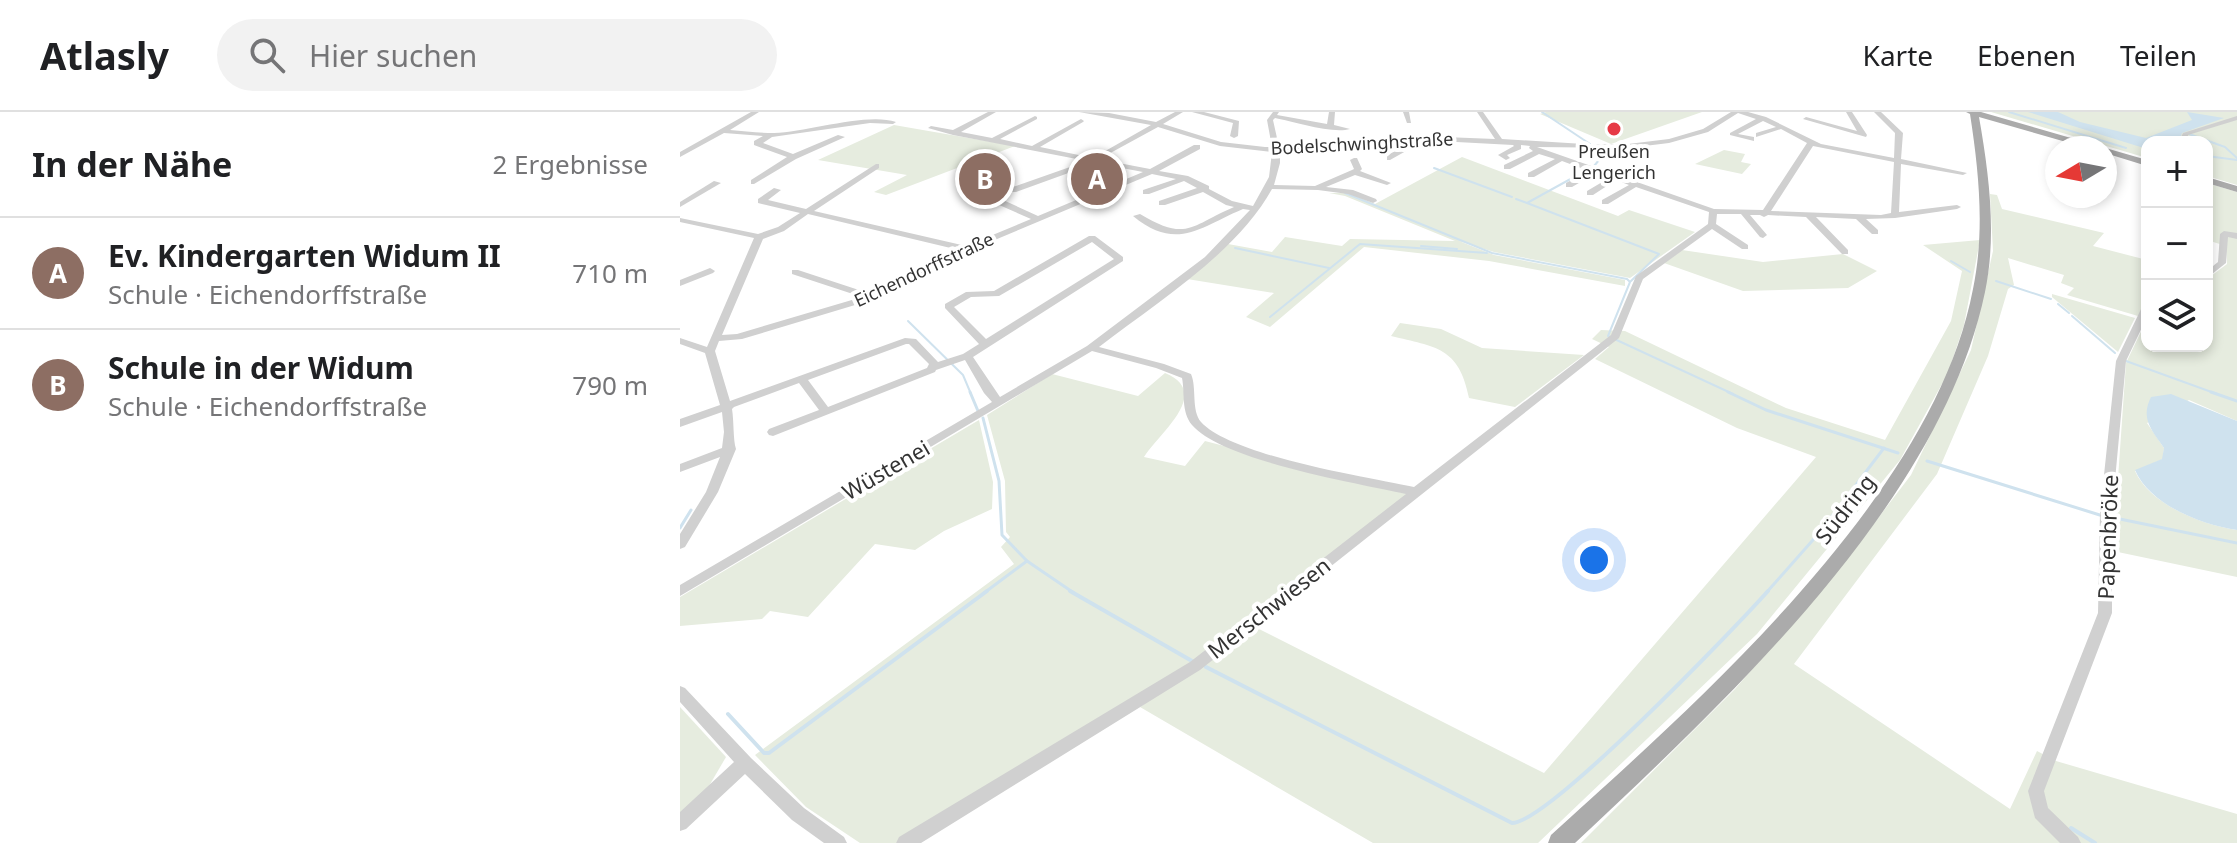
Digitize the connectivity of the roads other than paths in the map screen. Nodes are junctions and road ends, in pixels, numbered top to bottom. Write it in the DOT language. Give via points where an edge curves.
graph roads {
  1 [pos="756,112"];
  2 [pos="993,112"];
  3 [pos="1082,112"];
  4 [pos="1180,112"];
  5 [pos="1195,112"];
  6 [pos="1332,112"];
  7 [pos="1406,112"];
  8 [pos="1480,112"];
  9 [pos="1738,112"];
  10 [pos="1849,112"];
  11 [pos="1877,112"];
  12 [pos="1275,114"];
  13 [pos="1974,116"];
  14 [pos="1035,118"];
  15 [pos="1764,118"];
  16 [pos="2237,118"];
  17 [pos="1806,119"];
  18 [pos="1081,121"];
  19 [pos="893,122"];
  20 [pos="1409,122"];
  21 [pos="1157,124"];
  22 [pos="1330,127"];
  23 [pos="1781,127"];
  24 [pos="931,128"];
  25 [pos="1347,129"];
  26 [pos="722,131"];
  27 [pos="953,133"];
  28 [pos="770,135"];
  29 [pos="1234,136"];
  30 [pos="2056,136"];
  31 [pos="2184,136"];
  32 [pos="841,137"];
  33 [pos="1400,139"];
  34 [pos="994,140"];
  35 [pos="1499,140"];
  36 [pos="1516,142"];
  37 [pos="1811,143"];
  38 [pos="1035,147"];
  39 [pos="1197,147"];
  40 [pos="1537,147"];
  41 [pos="1276,150"];
  42 [pos="2117,154"];
  43 [pos="680,155"];
  44 [pos="793,157"];
  45 [pos="1390,158"];
  46 [pos="1098,159"];
  47 [pos="1561,159"];
  48 [pos="1898,159"];
  49 [pos="1354,160"];
  50 [pos="2141,161"];
  51 [pos="876,166"];
  52 [pos="1154,170"];
  53 [pos="1595,171"];
  54 [pos="1355,172"];
  55 [pos="1963,173"];
  56 [pos="1531,175"];
  57 [pos="1615,177"];
  58 [pos="1185,178"];
  59 [pos="754,182"];
  60 [pos="2213,182"];
  61 [pos="717,183"];
  62 [pos="1387,183"];
  63 [pos="1635,184"];
  64 [pos="1569,185"];
  65 [pos="1269,187"];
  66 [pos="1206,188"];
  67 [pos="1316,188"];
  68 [pos="2237,189"];
  69 [pos="777,190"];
  70 [pos="1013,190"];
  71 [pos="1146,192"];
  72 [pos="1590,193"];
  73 [pos="1373,201"];
  74 [pos="1000,202"];
  75 [pos="1605,202"];
  76 [pos="1162,203"];
  77 [pos="680,205"];
  78 [pos="1240,207"];
  79 [pos="1957,207"];
  80 [pos="1254,209"];
  81 [pos="809,211"];
  82 [pos="1713,211"];
  83 [pos="1744,213"];
  84 [pos="1764,215"];
  85 [pos="1137,216"];
  86 [pos="1810,216"];
  87 [pos="1858,216"];
  88 [pos="1895,216"];
  89 [pos="1036,218"];
  90 [pos="680,220"];
  91 [pos="1712,225"];
  92 [pos="1875,232"];
  93 [pos="1189,233"];
  94 [pos="1763,235"];
  95 [pos="2237,236"];
  96 [pos="759,237"];
  97 [pos="1176,242"];
  98 [pos="1745,247"];
  99 [pos="967,249"];
  100 [pos="1845,252"];
  101 [pos="2213,270"];
  102 [pos="710,271"];
  103 [pos="795,272"];
  104 [pos="680,283"];
  105 [pos="872,297"];
  106 [pos="2141,319"];
  107 [pos="716,338"];
  108 [pos="680,341"];
  109 [pos="985,344"];
  110 [pos="1091,348"];
  111 [pos="710,351"];
  112 [pos="967,356"];
  113 [pos="934,367"];
  114 [pos="802,379"];
  115 [pos="1000,403"];
  116 [pos="729,405"];
  117 [pos="826,412"];
  118 [pos="680,423"];
  119 [pos="773,432"];
  120 [pos="730,449"];
  121 [pos="680,468"];
  122 [pos="1416,492"];
  123 [pos="680,544"];
  124 [pos="680,591"];
  125 [pos="680,692"];
  126 [pos="745,763"];
  127 [pos="680,823"];
  128 [pos="838,843"];
  129 [pos="905,843"];
  130 [pos="1559,843"];
  131 [pos="2072,843"];
  1 -- 26 [label="street"];
  2 -- 27 [label="street"];
  3 -- 21 [label="street, Bodelschwinghstraße"];
  4 -- 21 [label="street"];
  5 -- 29 [label="street" via="1237,122"];
  6 -- 22 [label="street"];
  7 -- 20 [label="street"];
  8 -- 35 [label="street"];
  9 -- 15 [label="street"];
  9 -- 40 [label="street, Bodelschwinghstraße" via="1705,131 1656,142"];
  10 -- 17 [label="street" via="1863,135"];
  11 -- 48 [label="street" via="1899,133"];
  12 -- 22 [label="street"];
  12 -- 41 [label="street, Wüstenei" via="1270,120"];
  13 -- 30 [label="main road"];
  13 -- 130 [label="main road, Südring" via="1985,210 1979,294 1954,375 1909,459 1797,605"];
  14 -- 34 [label="street"];
  15 -- 23 [label="street"];
  15 -- 23 [label="street" via="1732,134 1755,137"];
  16 -- 31 [label="street"];
  18 -- 38 [label="street"];
  19 -- 28 [label="street"];
  21 -- 41 [label="street, Bodelschwinghstraße" via="1220,145"];
  21 -- 46 [label="street"];
  22 -- 25 [label="street"];
  23 -- 37 [label="street"];
  24 -- 27 [label="street"];
  26 -- 28 [label="street"];
  26 -- 43 [label="street"];
  27 -- 34 [label="street"];
  28 -- 44 [label="street" via="757,143"];
  32 -- 44 [label="street"];
  33 -- 35 [label="street, Bodelschwinghstraße"];
  33 -- 41 [label="street, Bodelschwinghstraße"];
  33 -- 45 [label="street" via="1403,149"];
  34 -- 38 [label="street"];
  35 -- 36 [label="street, Bodelschwinghstraße"];
  36 -- 40 [label="street, Bodelschwinghstraße"];
  36 -- 40 [label="street" via="1518,147 1502,155 1507,162"];
  37 -- 48 [label="street"];
  37 -- 84 [label="street"];
  38 -- 46 [label="street"];
  39 -- 52 [label="street, Eichendorffstraße"];
  40 -- 47 [label="street"];
  41 -- 65 [label="street, Wüstenei"];
  42 -- 50 [label="main road"];
  44 -- 59 [label="street"];
  46 -- 52 [label="street"];
  46 -- 70 [label="street"];
  47 -- 53 [label="street"];
  47 -- 56 [label="street"];
  48 -- 55 [label="street"];
  48 -- 88 [label="street"];
  49 -- 54 [label="street"];
  51 -- 81 [label="street"];
  52 -- 58 [label="street"];
  52 -- 89 [label="street, Eichendorffstraße"];
  53 -- 57 [label="street"];
  53 -- 64 [label="street"];
  54 -- 62 [label="street"];
  54 -- 67 [label="street"];
  57 -- 63 [label="street"];
  57 -- 72 [label="street"];
  58 -- 66 [label="street"];
  58 -- 71 [label="street"];
  60 -- 68 [label="main road"];
  61 -- 77 [label="street"];
  63 -- 75 [label="street"];
  63 -- 82 [label="street"];
  65 -- 67 [label="street"];
  65 -- 80 [label="street, Wüstenei"];
  66 -- 76 [label="street"];
  66 -- 78 [label="street"];
  67 -- 73 [label="street"];
  69 -- 81 [label="street" via="761,201"];
  74 -- 89 [label="street, Eichendorffstraße"];
  78 -- 80 [label="street"];
  78 -- 93 [label="street"];
  79 -- 88 [label="street"];
  80 -- 110 [label="street, Wüstenei" via="1208,259"];
  81 -- 96 [label="street"];
  81 -- 99 [label="street"];
  82 -- 83 [label="street"];
  82 -- 91 [label="street"];
  83 -- 84 [label="street"];
  83 -- 94 [label="street"];
  84 -- 86 [label="street"];
  85 -- 93 [label="street" via="1152,226"];
  86 -- 87 [label="street"];
  86 -- 100 [label="street"];
  87 -- 88 [label="street"];
  87 -- 92 [label="street"];
  89 -- 99 [label="street, Eichendorffstraße"];
  90 -- 96 [label="street"];
  91 -- 98 [label="street"];
  91 -- 122 [label="street, Merschwiesen" via="1639,278 1612,338"];
  93 -- 97 [label="street"];
  95 -- 101 [label="street" via="2224,234 2222,263"];
  96 -- 107 [label="street"];
  99 -- 105 [label="street, Eichendorffstraße"];
  102 -- 104 [label="street"];
  103 -- 105 [label="street"];
  105 -- 107 [label="street, Eichendorffstraße" via="738,337"];
  106 -- 131 [label="street, Papenbröke" via="2121,361 2106,517 2105,613 2036,791 2041,812"];
  107 -- 111 [label="street"];
  108 -- 111 [label="street"];
  109 -- 109 [label="street" via="948,306 969,294 996,294 1092,238 1120,259"];
  109 -- 112 [label="street"];
  110 -- 115 [label="street, Wüstenei"];
  110 -- 122 [label="street" via="1187,376 1196,423 1224,444"];
  111 -- 116 [label="street"];
  112 -- 113 [label="street"];
  112 -- 115 [label="street" via="979,369 988,394"];
  113 -- 114 [label="street" via="909,341"];
  113 -- 117 [label="street"];
  114 -- 116 [label="street"];
  114 -- 117 [label="street"];
  115 -- 124 [label="street, Wüstenei"];
  116 -- 118 [label="street"];
  116 -- 120 [label="street"];
  117 -- 119 [label="street"];
  120 -- 121 [label="street"];
  120 -- 123 [label="street" via="722,473"];
  122 -- 129 [label="street, Merschwiesen" via="1195,666"];
  125 -- 126 [label="street"];
  126 -- 127 [label="street"];
  126 -- 128 [label="street" via="798,814"];
}
